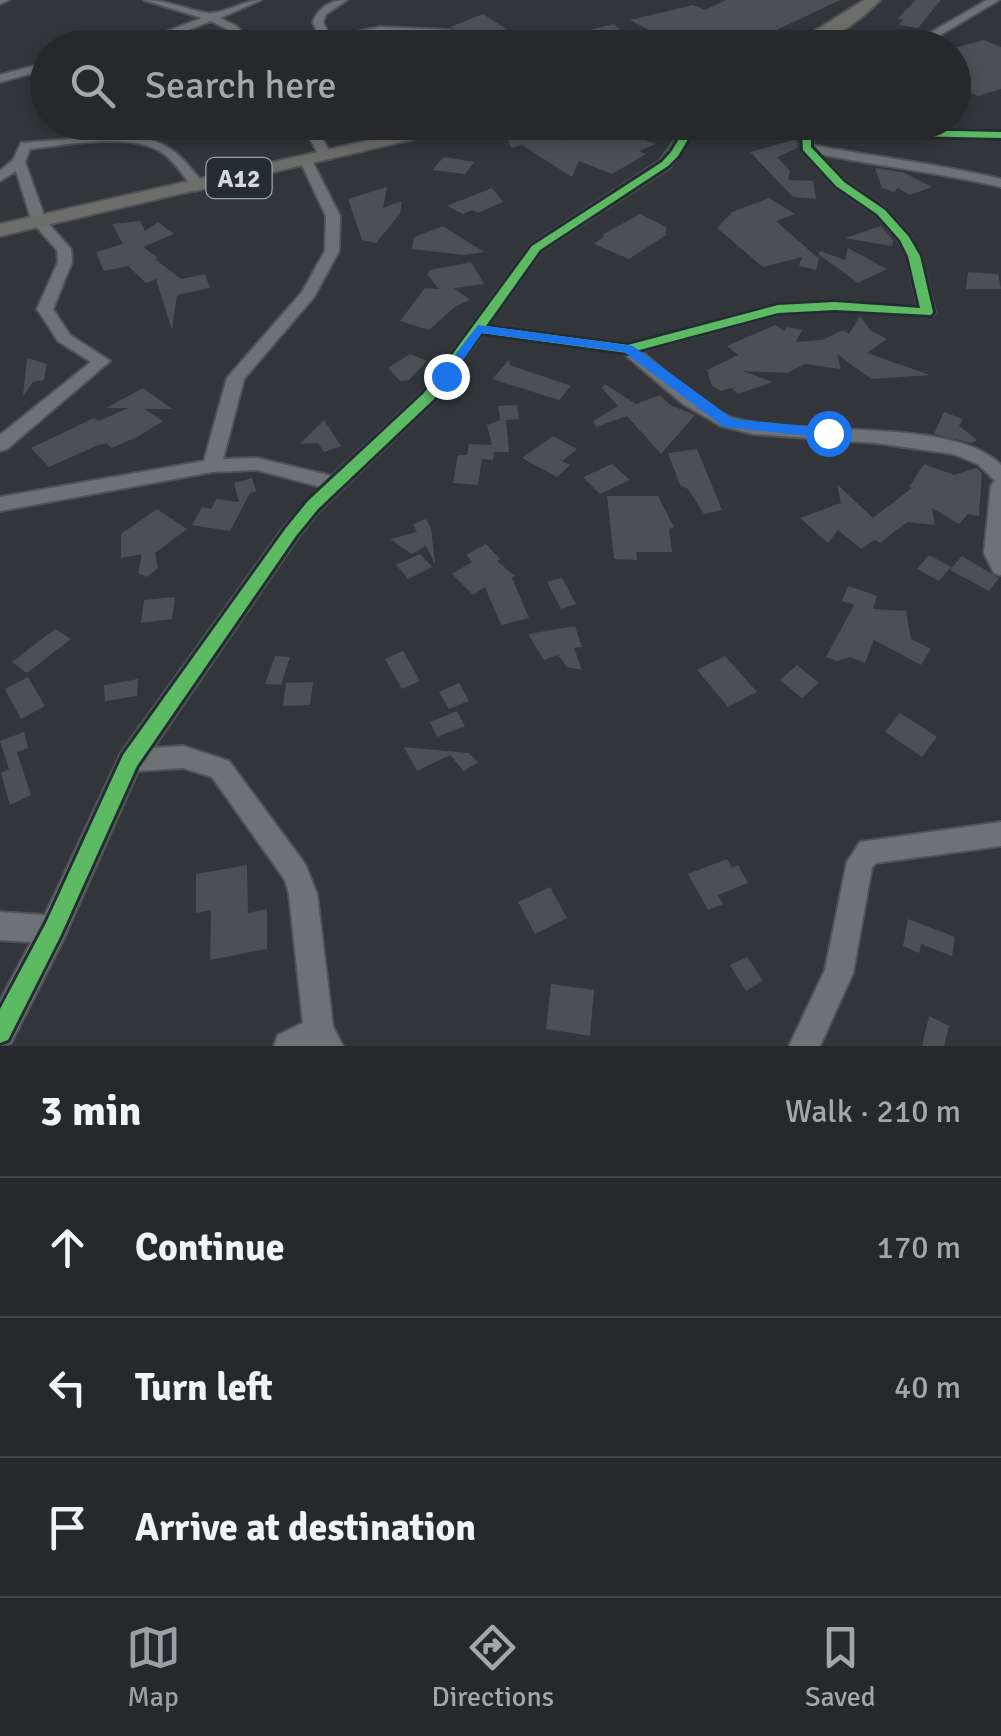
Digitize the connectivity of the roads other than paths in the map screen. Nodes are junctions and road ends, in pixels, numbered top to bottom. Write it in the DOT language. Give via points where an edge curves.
graph roads {
  1 [pos="256,0"];
  2 [pos="342,0"];
  3 [pos="873,0"];
  4 [pos="994,0"];
  5 [pos="156,1"];
  6 [pos="210,18"];
  7 [pos="179,30"];
  8 [pos="228,30"];
  9 [pos="322,30"];
  10 [pos="830,30"];
  11 [pos="941,30"];
  12 [pos="30,69"];
  13 [pos="0,78"];
  14 [pos="971,135"];
  15 [pos="1001,135"];
  16 [pos="127,140"];
  17 [pos="146,140"];
  18 [pos="311,140"];
  19 [pos="396,140"];
  20 [pos="681,140"];
  21 [pos="812,140"];
  22 [pos="824,140"];
  23 [pos="316,158"];
  24 [pos="19,162"];
  25 [pos="0,177"];
  26 [pos="1001,183"];
  27 [pos="200,188"];
  28 [pos="39,222"];
  29 [pos="0,230"];
  30 [pos="478,328"];
  31 [pos="628,349"];
  32 [pos="0,445"];
  33 [pos="212,466"];
  34 [pos="1001,476"];
  35 [pos="336,484"];
  36 [pos="1001,486"];
  37 [pos="0,504"];
  38 [pos="1001,567"];
  39 [pos="130,762"];
  40 [pos="1001,834"];
  41 [pos="0,926"];
  42 [pos="53,930"];
  43 [pos="0,1032"];
  44 [pos="323,1038"];
  45 [pos="290,1046"];
  46 [pos="804,1046"];
  1 -- 6 [label="street"];
  2 -- 9 [label="street" via="322,12"];
  3 -- 10 [label="main road"];
  4 -- 11 [label="street"];
  5 -- 6 [label="street"];
  6 -- 7 [label="street"];
  6 -- 8 [label="street"];
  12 -- 13 [label="street"];
  14 -- 15 [label="street"];
  16 -- 24 [label="street" via="25,146"];
  17 -- 27 [label="street" via="171,153"];
  18 -- 23 [label="street"];
  19 -- 23 [label="main road, A12"];
  20 -- 30 [label="street" via="665,164 536,248"];
  21 -- 31 [label="street" via="840,184 881,212 905,240 927,312 778,310"];
  22 -- 26 [label="street" via="895,166"];
  23 -- 27 [label="main road, A12"];
  23 -- 33 [label="street" via="333,216 332,251 288,322 236,378"];
  24 -- 25 [label="street"];
  24 -- 28 [label="street"];
  27 -- 28 [label="main road, A12"];
  28 -- 29 [label="main road, A12"];
  28 -- 32 [label="street" via="58,239 65,262 45,308 64,338 102,361"];
  30 -- 31 [label="street"];
  30 -- 35 [label="street" via="430,396"];
  31 -- 34 [label="street" via="729,423 928,442 990,461"];
  33 -- 35 [label="street" via="257,464"];
  33 -- 37 [label="street"];
  35 -- 39 [label="street" via="290,532"];
  36 -- 38 [label="street" via="994,553"];
  39 -- 42 [label="street"];
  39 -- 44 [label="street" via="183,757 220,769 296,873"];
  40 -- 46 [label="street" via="869,851 860,862 839,973"];
  41 -- 42 [label="street"];
  42 -- 43 [label="street"];
  44 -- 45 [label="street"];
}
